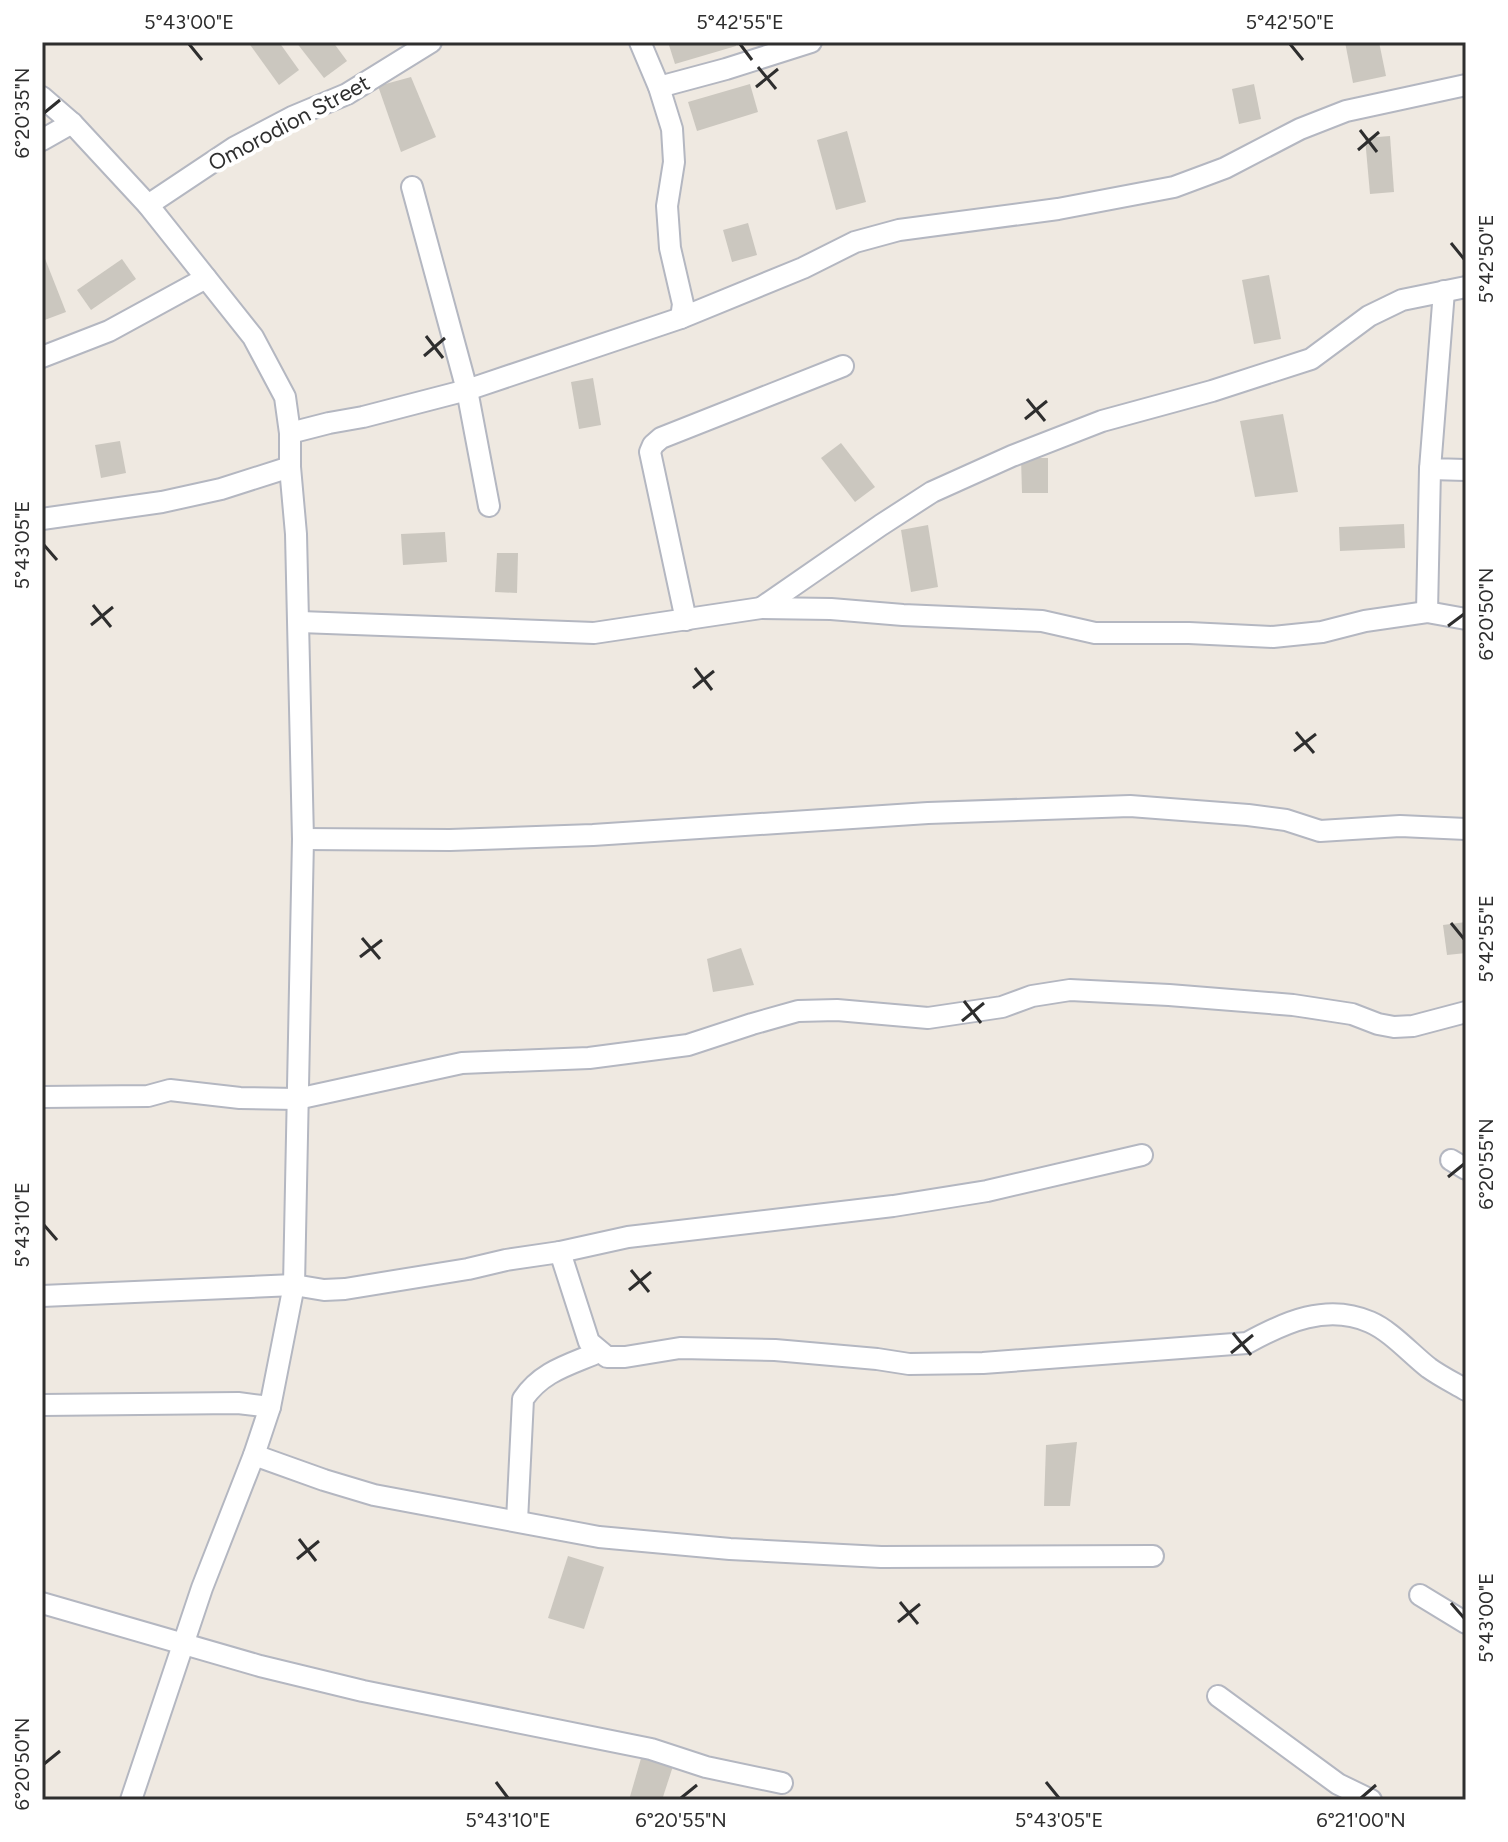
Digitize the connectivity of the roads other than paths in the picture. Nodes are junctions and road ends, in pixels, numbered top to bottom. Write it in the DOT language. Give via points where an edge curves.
graph roads {
  1 [pos="431,42"];
  2 [pos="640,42"];
  3 [pos="811,42"];
  4 [pos="1466,85"];
  5 [pos="659,87"];
  6 [pos="42,97"];
  7 [pos="72,123"];
  8 [pos="42,140"];
  9 [pos="412,187"];
  10 [pos="148,205"];
  11 [pos="206,278"];
  12 [pos="1466,287"];
  13 [pos="1444,291"];
  14 [pos="681,318"];
  15 [pos="42,357"];
  16 [pos="843,366"];
  17 [pos="467,390"];
  18 [pos="290,433"];
  19 [pos="290,467"];
  20 [pos="1430,469"];
  21 [pos="1466,470"];
  22 [pos="489,506"];
  23 [pos="42,519"];
  24 [pos="761,608"];
  25 [pos="1427,612"];
  26 [pos="1466,619"];
  27 [pos="686,620"];
  28 [pos="300,622"];
  29 [pos="1466,829"];
  30 [pos="303,839"];
  31 [pos="1466,1012"];
  32 [pos="42,1097"];
  33 [pos="297,1099"];
  34 [pos="1142,1155"];
  35 [pos="560,1252"];
  36 [pos="294,1285"];
  37 [pos="42,1296"];
  38 [pos="599,1352"];
  39 [pos="1466,1390"];
  40 [pos="42,1405"];
  41 [pos="270,1407"];
  42 [pos="254,1455"];
  43 [pos="517,1521"];
  44 [pos="1153,1556"];
  45 [pos="1420,1595"];
  46 [pos="42,1603"];
  47 [pos="1466,1623"];
  48 [pos="183,1643"];
  49 [pos="1218,1696"];
  50 [pos="782,1783"];
  51 [pos="131,1800"];
  52 [pos="1371,1800"];
  1 -- 10 [label="street, Omorodion Street" via="347,94 235,147"];
  2 -- 5 [label="street"];
  3 -- 5 [label="street"];
  4 -- 14 [label="street" via="1346,111 1174,187 899,230 855,242"];
  5 -- 14 [label="street" via="672,129 674,162 667,206"];
  6 -- 7 [label="street"];
  7 -- 8 [label="street"];
  7 -- 10 [label="street"];
  9 -- 17 [label="street"];
  10 -- 11 [label="street"];
  11 -- 15 [label="street" via="109,331"];
  11 -- 18 [label="street" via="253,337 285,397"];
  12 -- 13 [label="street"];
  13 -- 20 [label="street"];
  13 -- 24 [label="street" via="1402,300 1369,316 1311,359 1102,421 932,492"];
  14 -- 17 [label="street"];
  16 -- 27 [label="street" via="653,445 650,452"];
  17 -- 18 [label="street"];
  17 -- 22 [label="street"];
  18 -- 19 [label="street"];
  19 -- 23 [label="street" via="162,502"];
  19 -- 28 [label="street"];
  20 -- 21 [label="street"];
  20 -- 25 [label="street"];
  24 -- 25 [label="street" via="1042,621 1095,633 1273,637"];
  24 -- 27 [label="street"];
  25 -- 26 [label="street"];
  27 -- 28 [label="street" via="594,633"];
  28 -- 30 [label="street"];
  29 -- 30 [label="street" via="1320,831 1286,820 1130,806 593,835"];
  30 -- 33 [label="street"];
  31 -- 33 [label="street" via="1394,1027 1293,1005 1070,990 928,1018 798,1011 688,1045 589,1058 462,1063"];
  32 -- 33 [label="street" via="148,1096 170,1090"];
  33 -- 36 [label="street"];
  34 -- 35 [label="street" via="987,1191 628,1237"];
  35 -- 36 [label="street" via="345,1289"];
  35 -- 38 [label="street" via="589,1342"];
  36 -- 37 [label="street"];
  36 -- 41 [label="street"];
  38 -- 39 [label="street" via="625,1357 680,1348 775,1350 909,1364 983,1363 1247,1343 1306,1316 1337,1313 1371,1322 1431,1370"];
  38 -- 43 [label="street" via="549,1373 523,1399"];
  40 -- 41 [label="street"];
  41 -- 42 [label="street"];
  42 -- 43 [label="street" via="374,1495"];
  42 -- 48 [label="street"];
  43 -- 44 [label="street" via="599,1537 730,1549 881,1557"];
  45 -- 47 [label="street"];
  46 -- 48 [label="street"];
  48 -- 50 [label="street" via="363,1691 651,1749"];
  48 -- 51 [label="street"];
  49 -- 52 [label="street" via="1338,1784"];
}
